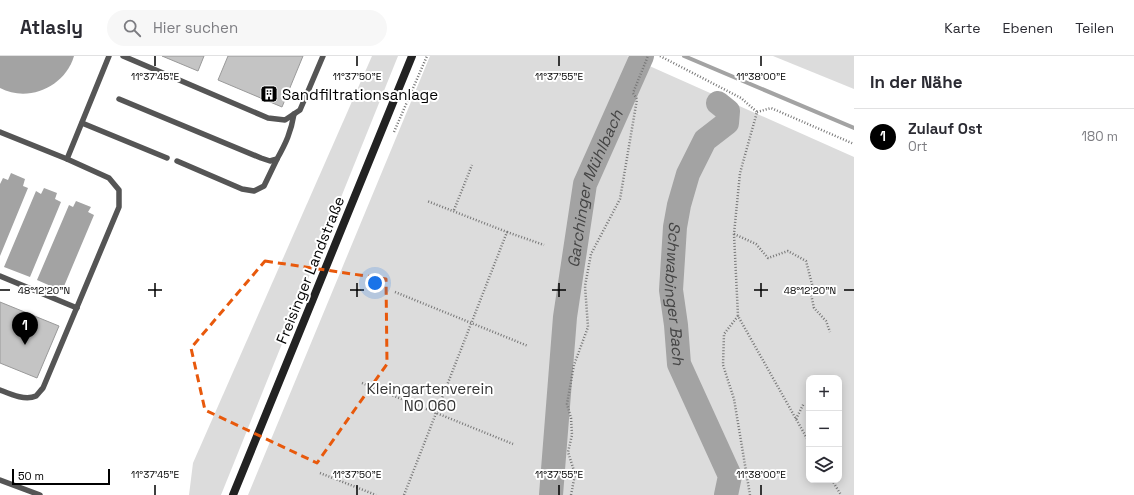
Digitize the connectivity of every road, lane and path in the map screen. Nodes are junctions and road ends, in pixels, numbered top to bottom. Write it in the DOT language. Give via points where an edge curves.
graph roads {
  1 [pos="109,56"];
  2 [pos="123,56"];
  3 [pos="323,56"];
  4 [pos="412,56"];
  5 [pos="648,56"];
  6 [pos="660,56"];
  7 [pos="119,99"];
  8 [pos="757,112"];
  9 [pos="294,114"];
  10 [pos="82,123"];
  11 [pos="0,132"];
  12 [pos="854,144"];
  13 [pos="167,158"];
  14 [pos="67,159"];
  15 [pos="277,159"];
  16 [pos="177,161"];
  17 [pos="472,165"];
  18 [pos="428,201"];
  19 [pos="454,210"];
  20 [pos="507,232"];
  21 [pos="734,234"];
  22 [pos="544,245"];
  23 [pos="0,276"];
  24 [pos="394,292"];
  25 [pos="77,308"];
  26 [pos="738,316"];
  27 [pos="472,323"];
  28 [pos="830,332"];
  29 [pos="528,346"];
  30 [pos="362,383"];
  31 [pos="0,390"];
  32 [pos="804,403"];
  33 [pos="436,413"];
  34 [pos="796,419"];
  35 [pos="806,437"];
  36 [pos="513,444"];
  37 [pos="320,473"];
  38 [pos="0,480"];
  39 [pos="834,483"];
  40 [pos="40,495"];
  41 [pos="233,495"];
  42 [pos="376,495"];
  43 [pos="404,495"];
  44 [pos="571,495"];
  45 [pos="750,495"];
  46 [pos="841,495"];
  1 -- 10 [label="lane"];
  2 -- 9 [label="lane" via="268,118 285,120"];
  3 -- 9 [label="lane" via="300,110"];
  4 -- 41 [label="main road, Freisinger Landstraße"];
  5 -- 44 [label="path" via="633,93 637,99 620,199 591,254 585,286 588,327 574,365 567,404 572,435 568,452 575,474"];
  6 -- 8 [label="path" via="741,98"];
  7 -- 15 [label="lane" via="261,158 270,161"];
  8 -- 12 [label="path" via="771,108"];
  8 -- 21 [label="path" via="740,173"];
  9 -- 15 [label="lane" via="290,132"];
  10 -- 13 [label="lane"];
  10 -- 14 [label="lane"];
  11 -- 14 [label="lane"];
  14 -- 25 [label="lane" via="109,178 119,190 119,206"];
  15 -- 16 [label="lane" via="264,186 254,191 242,189"];
  17 -- 19 [label="path"];
  18 -- 19 [label="path"];
  19 -- 20 [label="path"];
  20 -- 22 [label="path"];
  20 -- 27 [label="path"];
  21 -- 26 [label="path"];
  21 -- 28 [label="path" via="756,244 768,258 788,251 806,261 813,288 811,294 814,308 826,321"];
  23 -- 25 [label="lane"];
  24 -- 27 [label="path"];
  25 -- 31 [label="lane" via="43,388 36,396 25,398"];
  26 -- 34 [label="path"];
  26 -- 45 [label="path" via="724,334 723,365 734,399"];
  27 -- 29 [label="path"];
  27 -- 33 [label="path"];
  30 -- 33 [label="path"];
  32 -- 34 [label="path"];
  33 -- 36 [label="path"];
  33 -- 43 [label="path"];
  34 -- 35 [label="path"];
  37 -- 42 [label="path"];
  38 -- 40 [label="lane"];
  39 -- 46 [label="path"];
}
